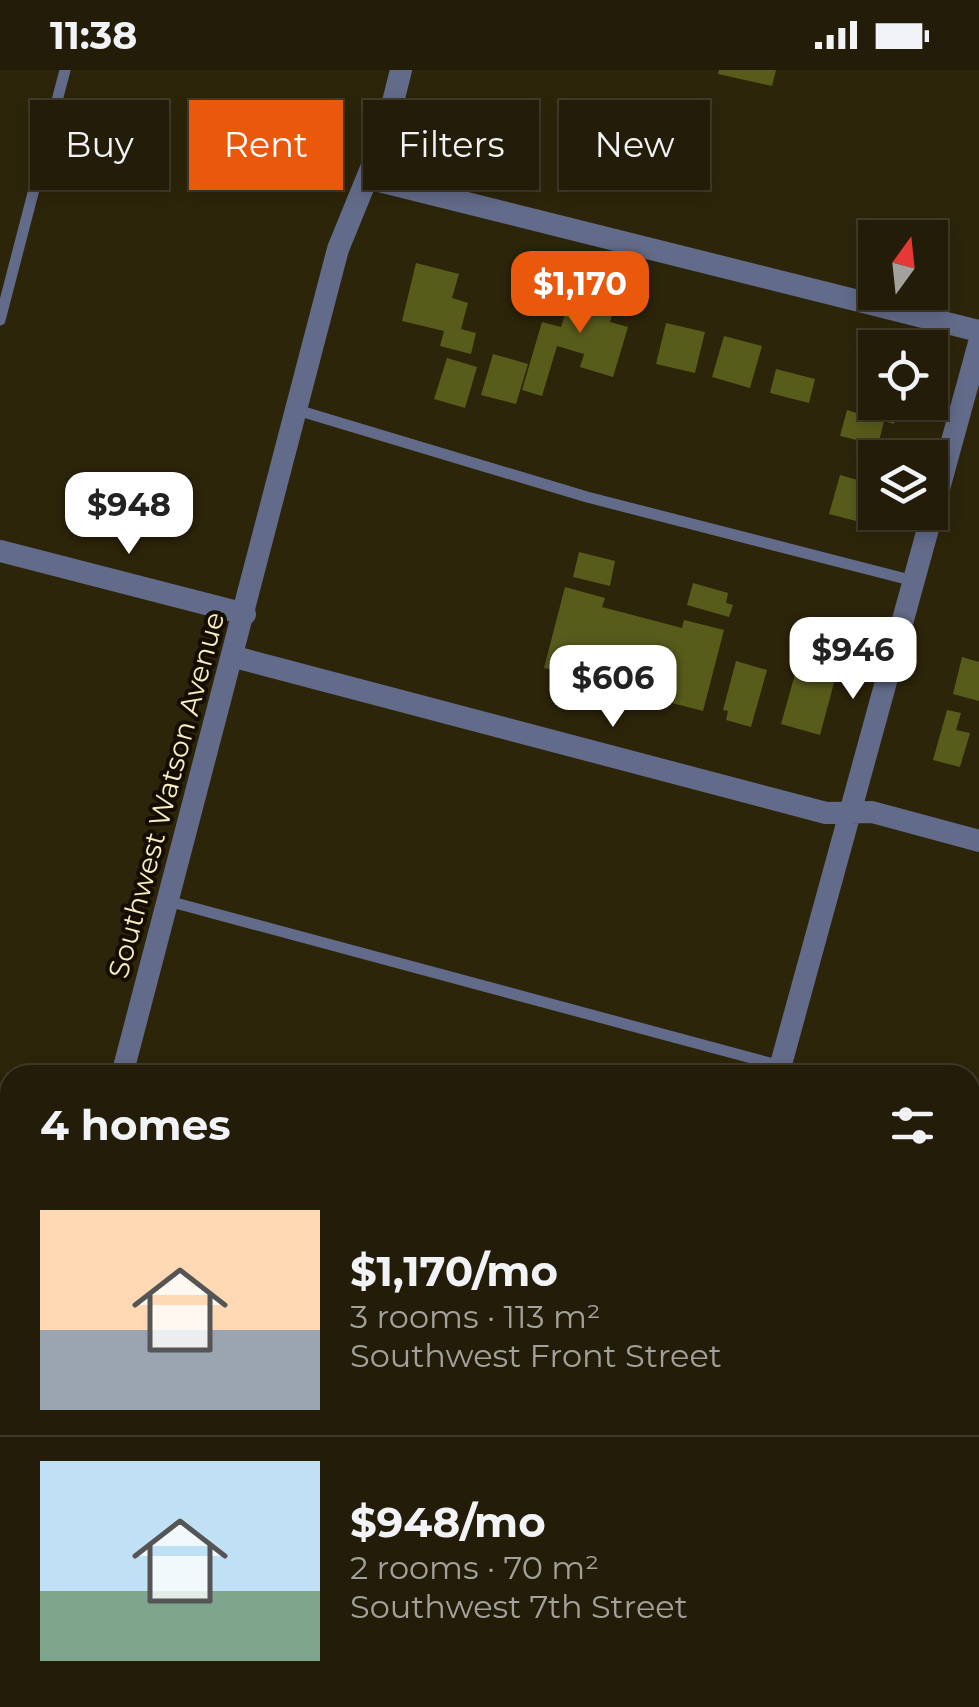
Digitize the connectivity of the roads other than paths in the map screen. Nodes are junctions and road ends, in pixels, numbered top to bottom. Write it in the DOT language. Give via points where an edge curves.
graph roads {
  1 [pos="65,70"];
  2 [pos="400,70"];
  3 [pos="393,100"];
  4 [pos="363,188"];
  5 [pos="415,190"];
  6 [pos="0,320"];
  7 [pos="979,331"];
  8 [pos="979,343"];
  9 [pos="297,410"];
  10 [pos="0,552"];
  11 [pos="914,581"];
  12 [pos="245,614"];
  13 [pos="235,657"];
  14 [pos="850,812"];
  15 [pos="979,841"];
  16 [pos="168,901"];
  17 [pos="125,1065"];
  18 [pos="762,1065"];
  19 [pos="781,1065"];
  1 -- 6 [label="lane"];
  2 -- 3 [label="street, Southwest Watson Avenue"];
  4 -- 9 [label="street, Southwest Watson Avenue" via="338,249"];
  5 -- 7 [label="street"];
  8 -- 11 [label="street"];
  9 -- 11 [label="lane" via="586,497"];
  9 -- 12 [label="street, Southwest Watson Avenue"];
  10 -- 12 [label="street"];
  11 -- 14 [label="street"];
  12 -- 13 [label="street, Southwest Watson Avenue"];
  13 -- 14 [label="street" via="826,813"];
  13 -- 16 [label="street, Southwest Watson Avenue"];
  14 -- 15 [label="street"];
  14 -- 19 [label="street"];
  16 -- 17 [label="street, Southwest Watson Avenue"];
  16 -- 18 [label="lane"];
}
